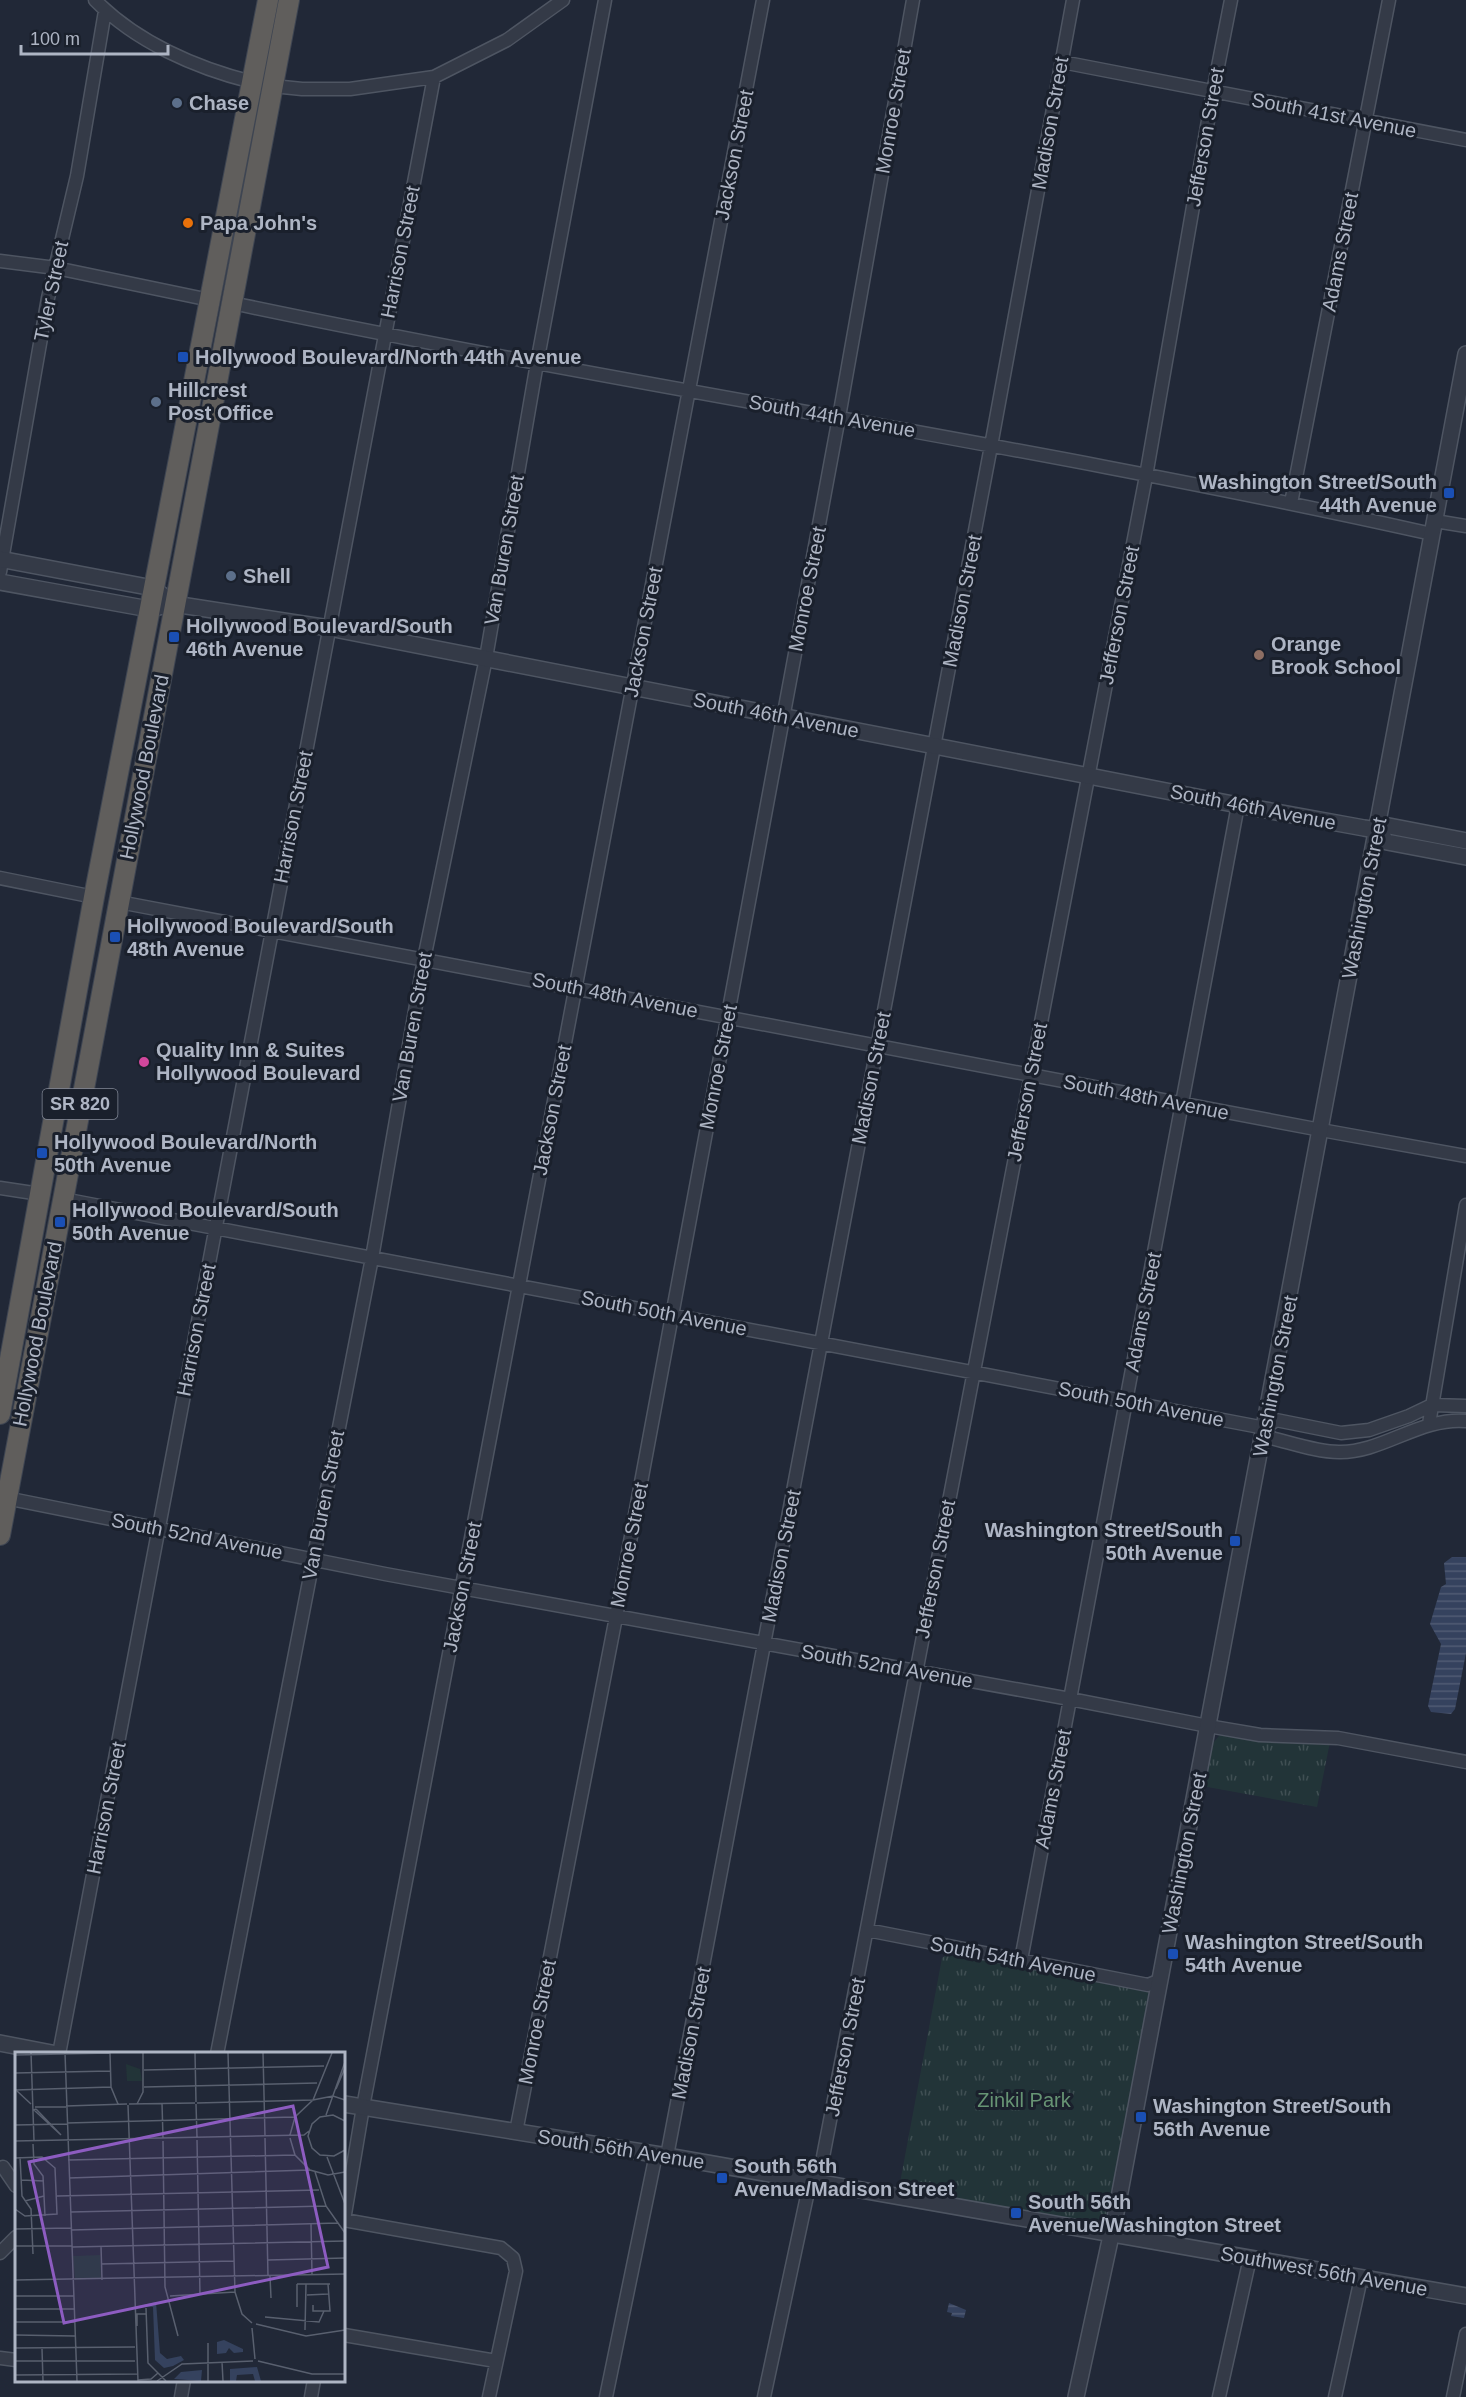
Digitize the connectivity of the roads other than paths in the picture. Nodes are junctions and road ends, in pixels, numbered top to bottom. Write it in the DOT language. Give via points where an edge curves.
graph roads {
  1 [pos="95,0"];
  2 [pos="289,0"];
  3 [pos="563,0"];
  4 [pos="605,0"];
  5 [pos="763,0"];
  6 [pos="913,0"];
  7 [pos="1073,0"];
  8 [pos="1231,0"];
  9 [pos="1389,0"];
  10 [pos="267,4"];
  11 [pos="105,11"];
  12 [pos="1062,62"];
  13 [pos="434,77"];
  14 [pos="252,82"];
  15 [pos="273,86"];
  16 [pos="1213,92"];
  17 [pos="1366,121"];
  18 [pos="1466,140"];
  19 [pos="259,158"];
  20 [pos="227,211"];
  21 [pos="0,261"];
  22 [pos="56,268"];
  23 [pos="210,300"];
  24 [pos="232,303"];
  25 [pos="384,335"];
  26 [pos="1466,354"];
  27 [pos="537,363"];
  28 [pos="689,390"];
  29 [pos="211,411"];
  30 [pos="839,417"];
  31 [pos="991,446"];
  32 [pos="1146,476"];
  33 [pos="1291,503"];
  34 [pos="1466,526"];
  35 [pos="1433,527"];
  36 [pos="1,564"];
  37 [pos="0,582"];
  38 [pos="153,588"];
  39 [pos="174,603"];
  40 [pos="149,609"];
  41 [pos="329,628"];
  42 [pos="486,658"];
  43 [pos="633,687"];
  44 [pos="783,716"];
  45 [pos="934,746"];
  46 [pos="1088,776"];
  47 [pos="1238,805"];
  48 [pos="110,814"];
  49 [pos="1377,830"];
  50 [pos="1466,841"];
  51 [pos="1466,857"];
  52 [pos="0,878"];
  53 [pos="94,897"];
  54 [pos="118,902"];
  55 [pos="272,929"];
  56 [pos="424,960"];
  57 [pos="576,988"];
  58 [pos="101,994"];
  59 [pos="727,1017"];
  60 [pos="878,1046"];
  61 [pos="1030,1076"];
  62 [pos="1182,1104"];
  63 [pos="56,1105"];
  64 [pos="1321,1130"];
  65 [pos="1466,1156"];
  66 [pos="0,1188"];
  67 [pos="40,1194"];
  68 [pos="63,1199"];
  69 [pos="1466,1205"];
  70 [pos="215,1228"];
  71 [pos="372,1258"];
  72 [pos="48,1276"];
  73 [pos="519,1286"];
  74 [pos="672,1314"];
  75 [pos="821,1343"];
  76 [pos="973,1372"];
  77 [pos="1126,1401"];
  78 [pos="1432,1405"];
  79 [pos="1466,1406"];
  80 [pos="0,1414"];
  81 [pos="1466,1421"];
  82 [pos="1429,1424"];
  83 [pos="1265,1428"];
  84 [pos="3,1497"];
  85 [pos="158,1528"];
  86 [pos="0,1535"];
  87 [pos="312,1558"];
  88 [pos="461,1588"];
  89 [pos="616,1617"];
  90 [pos="764,1644"];
  91 [pos="916,1671"];
  92 [pos="1070,1699"];
  93 [pos="1208,1726"];
  94 [pos="1466,1762"];
  95 [pos="867,1930"];
  96 [pos="1021,1960"];
  97 [pos="1158,1981"];
  98 [pos="0,2043"];
  99 [pos="47,2052"];
  100 [pos="58,2052"];
  101 [pos="217,2052"];
  102 [pos="345,2104"];
  103 [pos="363,2108"];
  104 [pos="516,2132"];
  105 [pos="662,2155"];
  106 [pos="3,2167"];
  107 [pos="814,2182"];
  108 [pos="15,2185"];
  109 [pos="345,2214"];
  110 [pos="345,2220"];
  111 [pos="1112,2234"];
  112 [pos="15,2238"];
  113 [pos="0,2253"];
  114 [pos="1250,2258"];
  115 [pos="1362,2278"];
  116 [pos="1466,2296"];
  117 [pos="1466,2334"];
  118 [pos="345,2335"];
  119 [pos="0,2358"];
  120 [pos="15,2360"];
  121 [pos="496,2361"];
  122 [pos="184,2382"];
  123 [pos="314,2382"];
  124 [pos="181,2397"];
  125 [pos="311,2397"];
  126 [pos="489,2397"];
  127 [pos="606,2397"];
  128 [pos="764,2397"];
  129 [pos="1076,2397"];
  130 [pos="1219,2397"];
  131 [pos="1335,2397"];
  132 [pos="1453,2397"];
  1 -- 11 [label="street"];
  2 -- 15 [label="highway, Hollywood Boulevard / SR 820"];
  3 -- 13 [label="street" via="507,40"];
  4 -- 27 [label="street, Van Buren Street"];
  5 -- 28 [label="street, Jackson Street"];
  6 -- 30 [label="street, Monroe Street"];
  7 -- 12 [label="street, Madison Street"];
  8 -- 16 [label="street, Jefferson Street"];
  9 -- 17 [label="street, Adams Street"];
  10 -- 14 [label="highway, Hollywood Boulevard / SR 820"];
  10 -- 15 [label="highway" via="273,21 263,69"];
  11 -- 14 [label="street" via="168,51 227,76"];
  11 -- 22 [label="street, Tyler Street" via="77,176"];
  12 -- 16 [label="street, South 41st Avenue"];
  12 -- 31 [label="street, Madison Street"];
  13 -- 15 [label="street" via="350,89"];
  13 -- 25 [label="street, Harrison Street"];
  14 -- 19 [label="highway" via="260,97 251,141"];
  14 -- 20 [label="highway, Hollywood Boulevard / SR 820"];
  15 -- 19 [label="highway, Hollywood Boulevard / SR 820"];
  16 -- 17 [label="street, South 41st Avenue"];
  16 -- 32 [label="street, Jefferson Street"];
  17 -- 18 [label="street, South 41st Avenue"];
  17 -- 33 [label="street, Adams Street"];
  19 -- 24 [label="highway, Hollywood Boulevard / SR 820"];
  20 -- 23 [label="highway, Hollywood Boulevard / SR 820"];
  20 -- 24 [label="highway" via="235,224 224,292"];
  21 -- 22 [label="street"];
  22 -- 23 [label="street"];
  22 -- 36 [label="street, Tyler Street"];
  23 -- 29 [label="highway" via="219,315 207,382"];
  23 -- 38 [label="highway, Hollywood Boulevard / SR 820"];
  24 -- 25 [label="street, South 44th Avenue"];
  24 -- 29 [label="highway, Hollywood Boulevard / SR 820"];
  25 -- 27 [label="street, South 44th Avenue"];
  25 -- 41 [label="street, Harrison Street"];
  26 -- 35 [label="street, Washington Street"];
  27 -- 28 [label="street, South 44th Avenue"];
  27 -- 42 [label="street, Van Buren Street"];
  28 -- 30 [label="street, South 44th Avenue"];
  28 -- 43 [label="street, Jackson Street"];
  29 -- 39 [label="highway, Hollywood Boulevard / SR 820"];
  30 -- 31 [label="street, South 44th Avenue"];
  30 -- 44 [label="street, Monroe Street"];
  31 -- 32 [label="street, South 44th Avenue"];
  31 -- 45 [label="street, Madison Street"];
  32 -- 33 [label="street, South 44th Avenue"];
  32 -- 46 [label="street, Jefferson Street"];
  33 -- 35 [label="street, South 44th Avenue"];
  34 -- 35 [label="street, South 44th Avenue"];
  35 -- 49 [label="street, Washington Street"];
  36 -- 38 [label="street"];
  37 -- 40 [label="street"];
  38 -- 39 [label="street"];
  38 -- 40 [label="highway, Hollywood Boulevard / SR 820"];
  39 -- 40 [label="street"];
  39 -- 41 [label="street, South 46th Avenue"];
  39 -- 54 [label="highway, Hollywood Boulevard / SR 820"];
  40 -- 48 [label="highway, Hollywood Boulevard / SR 820"];
  41 -- 42 [label="street, South 46th Avenue"];
  41 -- 55 [label="street, Harrison Street"];
  42 -- 43 [label="street, South 46th Avenue"];
  42 -- 56 [label="street, Van Buren Street"];
  43 -- 44 [label="street, South 46th Avenue"];
  43 -- 57 [label="street, Jackson Street"];
  44 -- 45 [label="street, South 46th Avenue"];
  44 -- 59 [label="street, Monroe Street"];
  45 -- 46 [label="street, South 46th Avenue"];
  45 -- 60 [label="street, Madison Street"];
  46 -- 47 [label="street, South 46th Avenue"];
  46 -- 61 [label="street, Jefferson Street"];
  47 -- 49 [label="street, South 46th Avenue"];
  47 -- 62 [label="street, Adams Street"];
  48 -- 53 [label="highway, Hollywood Boulevard / SR 820"];
  48 -- 54 [label="highway" via="120,825 109,880 113,898"];
  49 -- 50 [label="street, South 46th Avenue" via="1389,826"];
  49 -- 51 [label="street, South 46th Avenue" via="1387,842"];
  49 -- 64 [label="street, Washington Street"];
  52 -- 53 [label="street"];
  53 -- 58 [label="highway" via="101,901 105,912 94,981"];
  53 -- 63 [label="highway, Hollywood Boulevard / SR 820"];
  54 -- 55 [label="street, South 48th Avenue"];
  54 -- 58 [label="highway, Hollywood Boulevard / SR 820"];
  55 -- 56 [label="street, South 48th Avenue"];
  55 -- 70 [label="street, Harrison Street"];
  56 -- 57 [label="street, South 48th Avenue"];
  56 -- 71 [label="street, Van Buren Street"];
  57 -- 59 [label="street, South 48th Avenue"];
  57 -- 73 [label="street, Jackson Street"];
  58 -- 68 [label="highway, Hollywood Boulevard / SR 820"];
  59 -- 60 [label="street, South 48th Avenue"];
  59 -- 74 [label="street, Monroe Street"];
  60 -- 61 [label="street, South 48th Avenue"];
  60 -- 75 [label="street, Madison Street"];
  61 -- 62 [label="street, South 48th Avenue"];
  61 -- 76 [label="street, Jefferson Street"];
  62 -- 64 [label="street, South 48th Avenue"];
  62 -- 77 [label="street, Adams Street"];
  63 -- 67 [label="highway, Hollywood Boulevard / SR 820"];
  63 -- 68 [label="highway" via="64,1121 52,1182 53,1191"];
  64 -- 65 [label="street, South 48th Avenue"];
  64 -- 83 [label="street, Washington Street"];
  66 -- 67 [label="street"];
  67 -- 72 [label="highway" via="48,1205 40,1261"];
  67 -- 80 [label="highway, Hollywood Boulevard / SR 820"];
  68 -- 70 [label="street, South 50th Avenue"];
  68 -- 72 [label="highway, Hollywood Boulevard / SR 820"];
  69 -- 78 [label="street"];
  70 -- 71 [label="street, South 50th Avenue"];
  70 -- 85 [label="street, Harrison Street"];
  71 -- 73 [label="street, South 50th Avenue"];
  71 -- 87 [label="street, Van Buren Street"];
  72 -- 84 [label="highway, Hollywood Boulevard / SR 820"];
  73 -- 74 [label="street, South 50th Avenue"];
  73 -- 88 [label="street, Jackson Street"];
  74 -- 75 [label="street, South 50th Avenue"];
  74 -- 89 [label="street, Monroe Street"];
  75 -- 76 [label="street, South 50th Avenue"];
  75 -- 90 [label="street, Madison Street"];
  76 -- 77 [label="street, South 50th Avenue"];
  76 -- 91 [label="street, Jefferson Street"];
  77 -- 83 [label="street, South 50th Avenue"];
  77 -- 92 [label="street, Adams Street"];
  78 -- 79 [label="street"];
  78 -- 82 [label="street"];
  78 -- 83 [label="street" via="1370,1430 1341,1433 1275,1420"];
  81 -- 82 [label="street"];
  82 -- 83 [label="street" via="1373,1446 1340,1452 1271,1438"];
  83 -- 93 [label="street, Washington Street"];
  84 -- 85 [label="street, South 52nd Avenue"];
  84 -- 86 [label="highway, Hollywood Boulevard / SR 820"];
  85 -- 87 [label="street, South 52nd Avenue"];
  85 -- 100 [label="street, Harrison Street"];
  87 -- 88 [label="street, South 52nd Avenue"];
  87 -- 101 [label="street, Van Buren Street"];
  88 -- 89 [label="street, South 52nd Avenue"];
  88 -- 103 [label="street, Jackson Street"];
  89 -- 90 [label="street, South 52nd Avenue"];
  89 -- 104 [label="street, Monroe Street"];
  90 -- 91 [label="street, South 52nd Avenue"];
  90 -- 105 [label="street, Madison Street"];
  91 -- 92 [label="street, South 52nd Avenue"];
  91 -- 95 [label="street, Jefferson Street"];
  92 -- 93 [label="street, South 52nd Avenue"];
  92 -- 96 [label="street, Adams Street"];
  93 -- 94 [label="street, South 52nd Avenue" via="1260,1735 1338,1738"];
  93 -- 97 [label="street, Washington Street"];
  95 -- 96 [label="street, South 54th Avenue"];
  95 -- 107 [label="street, Jefferson Street"];
  96 -- 97 [label="street, South 54th Avenue" via="1148,1985"];
  97 -- 111 [label="street, Washington Street"];
  98 -- 99 [label="street"];
  102 -- 103 [label="street, South 56th Avenue"];
  103 -- 104 [label="street, South 56th Avenue"];
  103 -- 109 [label="street, Jackson Street"];
  104 -- 105 [label="street, South 56th Avenue"];
  105 -- 107 [label="street, South 56th Avenue"];
  105 -- 127 [label="street, Madison Street"];
  106 -- 108 [label="street"];
  107 -- 111 [label="street, South 56th Avenue"];
  107 -- 128 [label="street, Jefferson Street"];
  110 -- 121 [label="street" via="501,2248 513,2258 516,2271"];
  111 -- 114 [label="street, Southwest 56th Avenue"];
  111 -- 129 [label="street, Washington Street"];
  112 -- 113 [label="street"];
  114 -- 115 [label="street, Southwest 56th Avenue"];
  114 -- 130 [label="street"];
  115 -- 116 [label="street, Southwest 56th Avenue"];
  115 -- 131 [label="street"];
  117 -- 132 [label="street"];
  118 -- 121 [label="street"];
  119 -- 120 [label="street"];
  121 -- 126 [label="street"];
  122 -- 124 [label="street"];
  123 -- 125 [label="street"];
}
